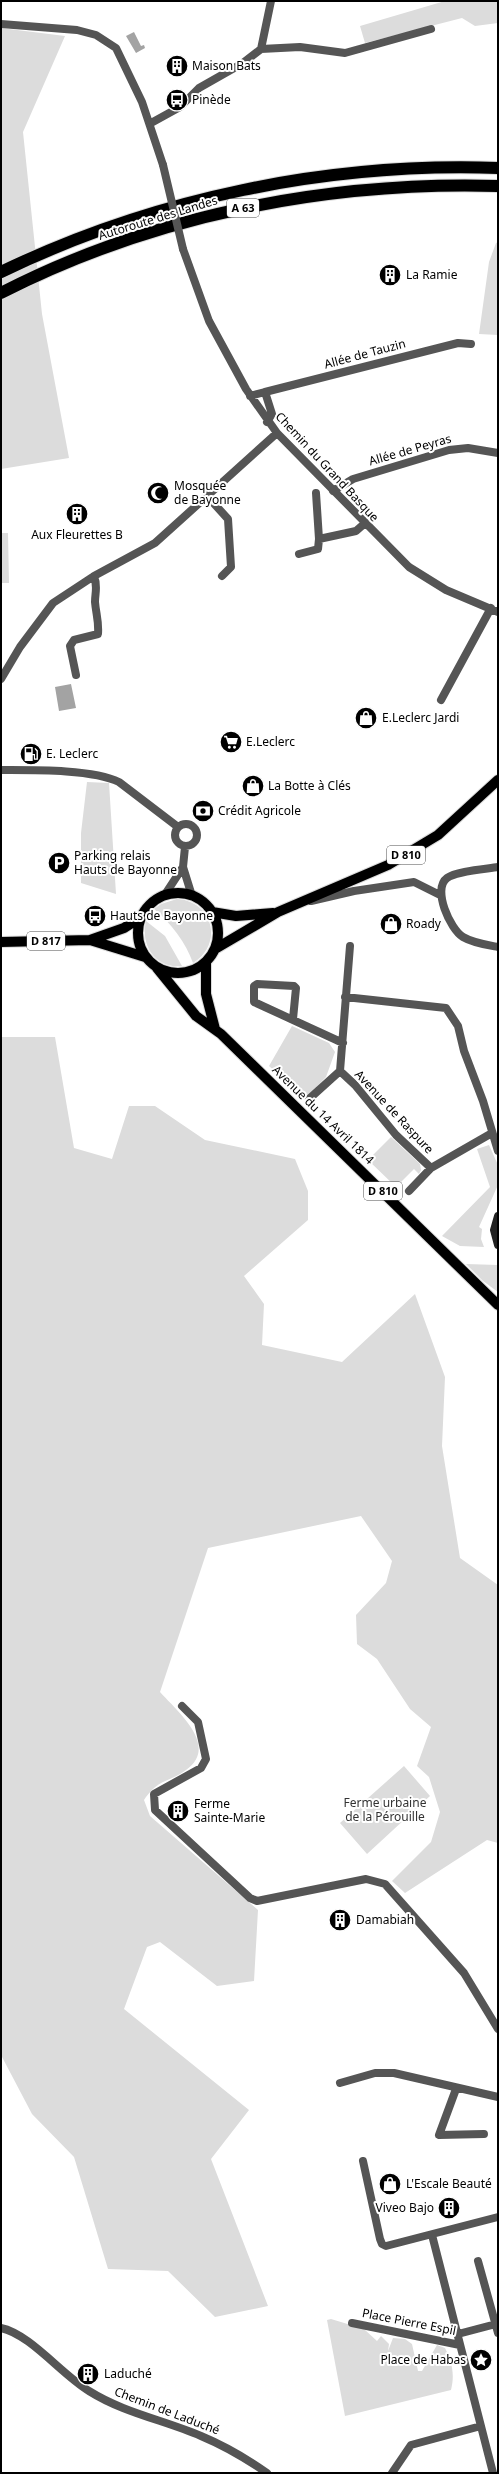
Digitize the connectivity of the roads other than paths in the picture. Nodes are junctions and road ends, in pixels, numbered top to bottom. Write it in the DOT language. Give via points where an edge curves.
graph roads {
  1 [pos="271,1"];
  2 [pos="1,24"];
  3 [pos="431,29"];
  4 [pos="261,49"];
  5 [pos="151,123"];
  6 [pos="498,168"];
  7 [pos="498,186"];
  8 [pos="1,272"];
  9 [pos="1,293"];
  10 [pos="471,344"];
  11 [pos="265,392"];
  12 [pos="250,396"];
  13 [pos="267,422"];
  14 [pos="277,434"];
  15 [pos="498,453"];
  16 [pos="332,491"];
  17 [pos="316,493"];
  18 [pos="208,498"];
  19 [pos="364,524"];
  20 [pos="319,539"];
  21 [pos="299,554"];
  22 [pos="94,576"];
  23 [pos="222,576"];
  24 [pos="495,610"];
  25 [pos="76,674"];
  26 [pos="1,679"];
  27 [pos="441,700"];
  28 [pos="1,770"];
  29 [pos="498,780"];
  30 [pos="178,827"];
  31 [pos="185,847"];
  32 [pos="183,867"];
  33 [pos="498,867"];
  34 [pos="440,895"];
  35 [pos="164,896"];
  36 [pos="192,896"];
  37 [pos="298,904"];
  38 [pos="212,912"];
  39 [pos="278,912"];
  40 [pos="141,917"];
  41 [pos="90,940"];
  42 [pos="1,942"];
  43 [pos="350,946"];
  44 [pos="498,947"];
  45 [pos="215,949"];
  46 [pos="145,957"];
  47 [pos="206,962"];
  48 [pos="157,968"];
  49 [pos="345,997"];
  50 [pos="293,1019"];
  51 [pos="214,1029"];
  52 [pos="343,1043"];
  53 [pos="340,1071"];
  54 [pos="309,1099"];
  55 [pos="492,1133"];
  56 [pos="498,1151"];
  57 [pos="431,1168"];
  58 [pos="409,1191"];
  59 [pos="498,1216"];
  60 [pos="498,1245"];
  61 [pos="498,1305"];
  62 [pos="182,1706"];
  63 [pos="498,2029"];
  64 [pos="340,2082"];
  65 [pos="456,2089"];
  66 [pos="498,2097"];
  67 [pos="484,2134"];
  68 [pos="363,2161"];
  69 [pos="498,2217"];
  70 [pos="432,2235"];
  71 [pos="478,2261"];
  72 [pos="352,2323"];
  73 [pos="496,2324"];
  74 [pos="1,2328"];
  75 [pos="498,2333"];
  76 [pos="458,2334"];
  77 [pos="460,2345"];
  78 [pos="481,2426"];
  79 [pos="268,2473"];
  80 [pos="392,2473"];
  81 [pos="493,2473"];
  1 -- 4 [label="street"];
  2 -- 5 [label="street, Chemin du Grand Basque" via="77,30 96,35 116,48 124,60"];
  3 -- 4 [label="street" via="345,53 300,47"];
  4 -- 5 [label="street" via="243,63 199,88 180,106"];
  5 -- 12 [label="street, Chemin du Grand Basque, bridge" via="184,249 209,321"];
  6 -- 8 [label="highway, Autoroute des Landes / A 63" via="375,171 268,185 208,198 114,226"];
  7 -- 9 [label="highway, Autoroute des Landes / A 63" via="427,186 369,190 275,202 211,215 109,246"];
  10 -- 11 [label="street, Allée de Tauzin" via="458,343"];
  11 -- 12 [label="street, Allée de Tauzin"];
  11 -- 13 [label="street" via="272,414"];
  12 -- 13 [label="street, Chemin du Grand Basque"];
  13 -- 14 [label="street, Chemin du Grand Basque"];
  14 -- 16 [label="street, Chemin du Grand Basque"];
  14 -- 18 [label="street"];
  15 -- 16 [label="street, Allée de Peyras" via="468,448 449,450 353,479"];
  16 -- 19 [label="street, Chemin du Grand Basque"];
  17 -- 20 [label="street"];
  18 -- 22 [label="street" via="155,543"];
  18 -- 23 [label="street" via="228,519 231,567"];
  19 -- 20 [label="street" via="356,530"];
  19 -- 24 [label="street, Chemin du Grand Basque" via="409,567 427,579 446,590"];
  20 -- 21 [label="street" via="318,549"];
  22 -- 25 [label="street" via="98,634 74,640 70,646"];
  22 -- 26 [label="street" via="53,603 20,647"];
  24 -- 27 [label="street"];
  28 -- 30 [label="street" via="83,772 108,777 119,782"];
  29 -- 37 [label="main road, D 810" via="438,834 388,865"];
  30 -- 31 [label="street" via="175,837 178,844"];
  30 -- 31 [label="street" via="184,824 191,825 197,832 194,844"];
  31 -- 32 [label="street"];
  32 -- 35 [label="street"];
  32 -- 36 [label="street"];
  33 -- 34 [label="street" via="448,877 442,884"];
  34 -- 37 [label="street" via="421,884 400,883"];
  34 -- 44 [label="street" via="454,928 461,936"];
  35 -- 36 [label="main road" via="173,893"];
  35 -- 40 [label="main road" via="152,903"];
  36 -- 38 [label="main road"];
  37 -- 39 [label="main road, D 810"];
  38 -- 39 [label="main road, D 810" via="236,916"];
  38 -- 45 [label="main road" via="217,930"];
  39 -- 45 [label="main road, D 810"];
  40 -- 41 [label="main road, D 817" via="124,928"];
  40 -- 46 [label="main road" via="139,944"];
  41 -- 42 [label="main road, D 817"];
  41 -- 46 [label="main road, D 817"];
  43 -- 49 [label="street, Avenue de Raspure"];
  45 -- 47 [label="main road"];
  46 -- 48 [label="main road"];
  47 -- 48 [label="main road" via="189,972 178,974"];
  47 -- 51 [label="main road" via="206,994"];
  48 -- 51 [label="main road, Avenue du 14 Avril 1814 / D 810" via="196,1016"];
  49 -- 52 [label="street, Avenue de Raspure"];
  49 -- 55 [label="street" via="442,1006 452,1015 458,1026"];
  50 -- 50 [label="street" via="254,1002 254,986 294,986 296,988"];
  50 -- 52 [label="street"];
  51 -- 61 [label="main road, Avenue du 14 Avril 1814 / D 810"];
  52 -- 53 [label="street, Avenue de Raspure"];
  53 -- 54 [label="street, Avenue de Raspure"];
  53 -- 57 [label="street, Avenue de Raspure" via="355,1085 396,1135"];
  55 -- 56 [label="street"];
  55 -- 57 [label="street"];
  57 -- 58 [label="street"];
  59 -- 60 [label="street" via="494,1230"];
  62 -- 63 [label="street" via="198,1722 206,1759 202,1768 154,1794 155,1810 250,1898 257,1901 366,1879 385,1884 464,1973"];
  64 -- 65 [label="street" via="375,2073 394,2073"];
  65 -- 66 [label="street"];
  65 -- 67 [label="street" via="439,2135"];
  68 -- 70 [label="street" via="382,2244 386,2246"];
  69 -- 70 [label="street"];
  70 -- 76 [label="street"];
  71 -- 73 [label="street"];
  72 -- 77 [label="street, Place Pierre Espil"];
  73 -- 75 [label="street"];
  73 -- 76 [label="street"];
  74 -- 79 [label="street, Chemin de Laduché" via="16,2334 69,2377 105,2401 224,2446"];
  76 -- 77 [label="street"];
  77 -- 78 [label="street"];
  78 -- 80 [label="street" via="411,2445"];
  78 -- 81 [label="street"];
}
